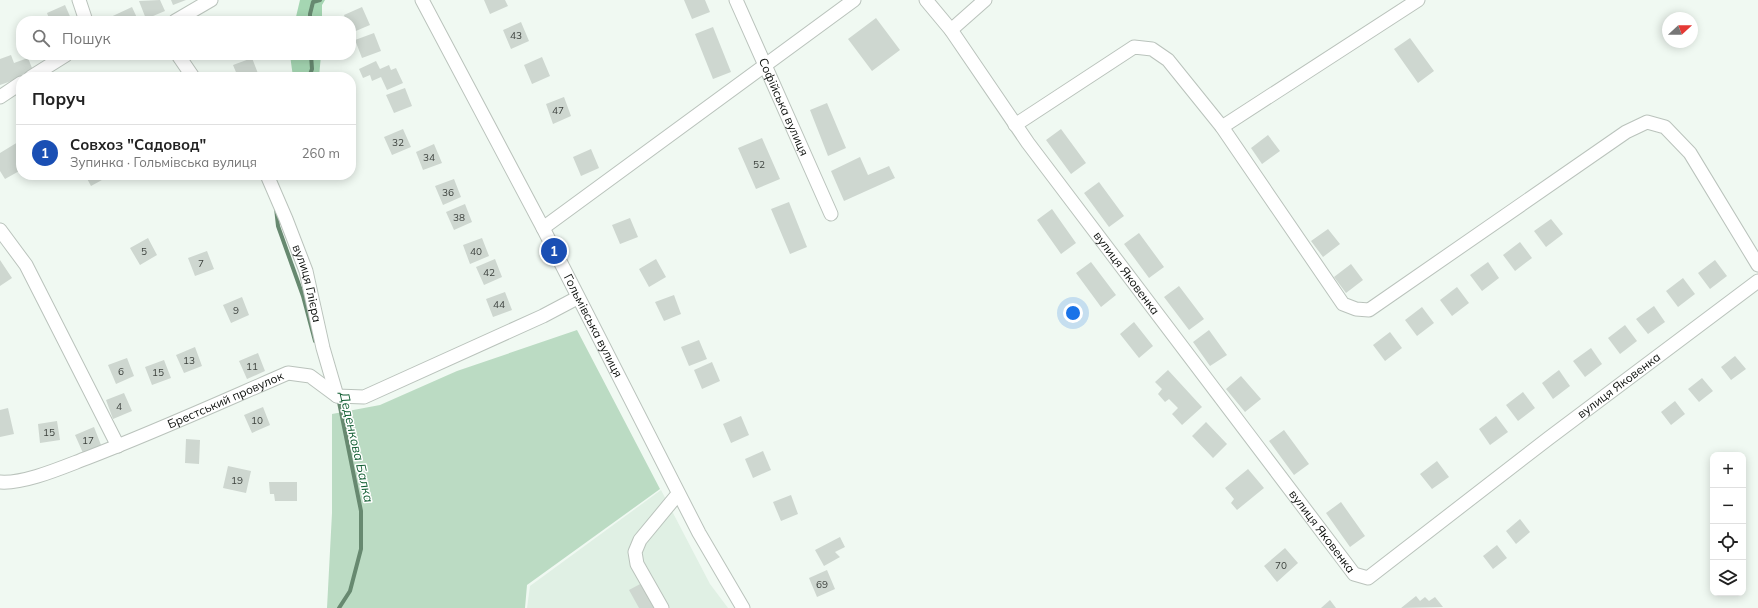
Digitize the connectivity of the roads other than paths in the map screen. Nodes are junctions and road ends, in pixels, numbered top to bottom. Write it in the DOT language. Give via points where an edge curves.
graph roads {
  1 [pos="79,0"];
  2 [pos="211,0"];
  3 [pos="422,0"];
  4 [pos="736,0"];
  5 [pos="854,0"];
  6 [pos="926,0"];
  7 [pos="985,0"];
  8 [pos="1418,0"];
  9 [pos="84,16"];
  10 [pos="184,16"];
  11 [pos="951,30"];
  12 [pos="61,60"];
  13 [pos="181,60"];
  14 [pos="764,66"];
  15 [pos="49,72"];
  16 [pos="190,72"];
  17 [pos="16,86"];
  18 [pos="0,97"];
  19 [pos="1015,125"];
  20 [pos="1222,127"];
  21 [pos="269,180"];
  22 [pos="831,214"];
  23 [pos="543,228"];
  24 [pos="0,230"];
  25 [pos="1758,265"];
  26 [pos="1758,281"];
  27 [pos="577,298"];
  28 [pos="338,396"];
  29 [pos="118,446"];
  30 [pos="0,482"];
  31 [pos="678,494"];
  32 [pos="662,608"];
  33 [pos="743,608"];
  1 -- 9 [label="street"];
  2 -- 10 [label="street"];
  3 -- 23 [label="street, Гольмівська вулиця"];
  4 -- 14 [label="street, Софійська вулиця"];
  5 -- 14 [label="street"];
  6 -- 11 [label="street, вулиця Яковенка"];
  7 -- 11 [label="street"];
  8 -- 20 [label="street"];
  11 -- 19 [label="street, вулиця Яковенка"];
  12 -- 15 [label="street"];
  13 -- 16 [label="street"];
  14 -- 22 [label="street, Софійська вулиця"];
  14 -- 23 [label="street"];
  17 -- 18 [label="street"];
  19 -- 20 [label="street" via="1134,47 1152,49 1168,60"];
  19 -- 26 [label="street, вулиця Яковенка" via="1354,574 1368,578"];
  20 -- 25 [label="street" via="1343,304 1356,309 1368,310 1626,132 1647,122 1665,127 1690,153"];
  21 -- 28 [label="street, вулиця Глієра" via="306,271 323,348"];
  23 -- 27 [label="street, Гольмівська вулиця"];
  24 -- 29 [label="street" via="26,266"];
  27 -- 28 [label="street" via="364,397"];
  27 -- 31 [label="street, Гольмівська вулиця"];
  28 -- 29 [label="street, Брестський провулок" via="310,376 288,373"];
  29 -- 30 [label="street, Брестський провулок" via="61,468 10,483"];
  31 -- 32 [label="street" via="640,540 635,552 637,564"];
  31 -- 33 [label="street, Гольмівська вулиця"];
}
